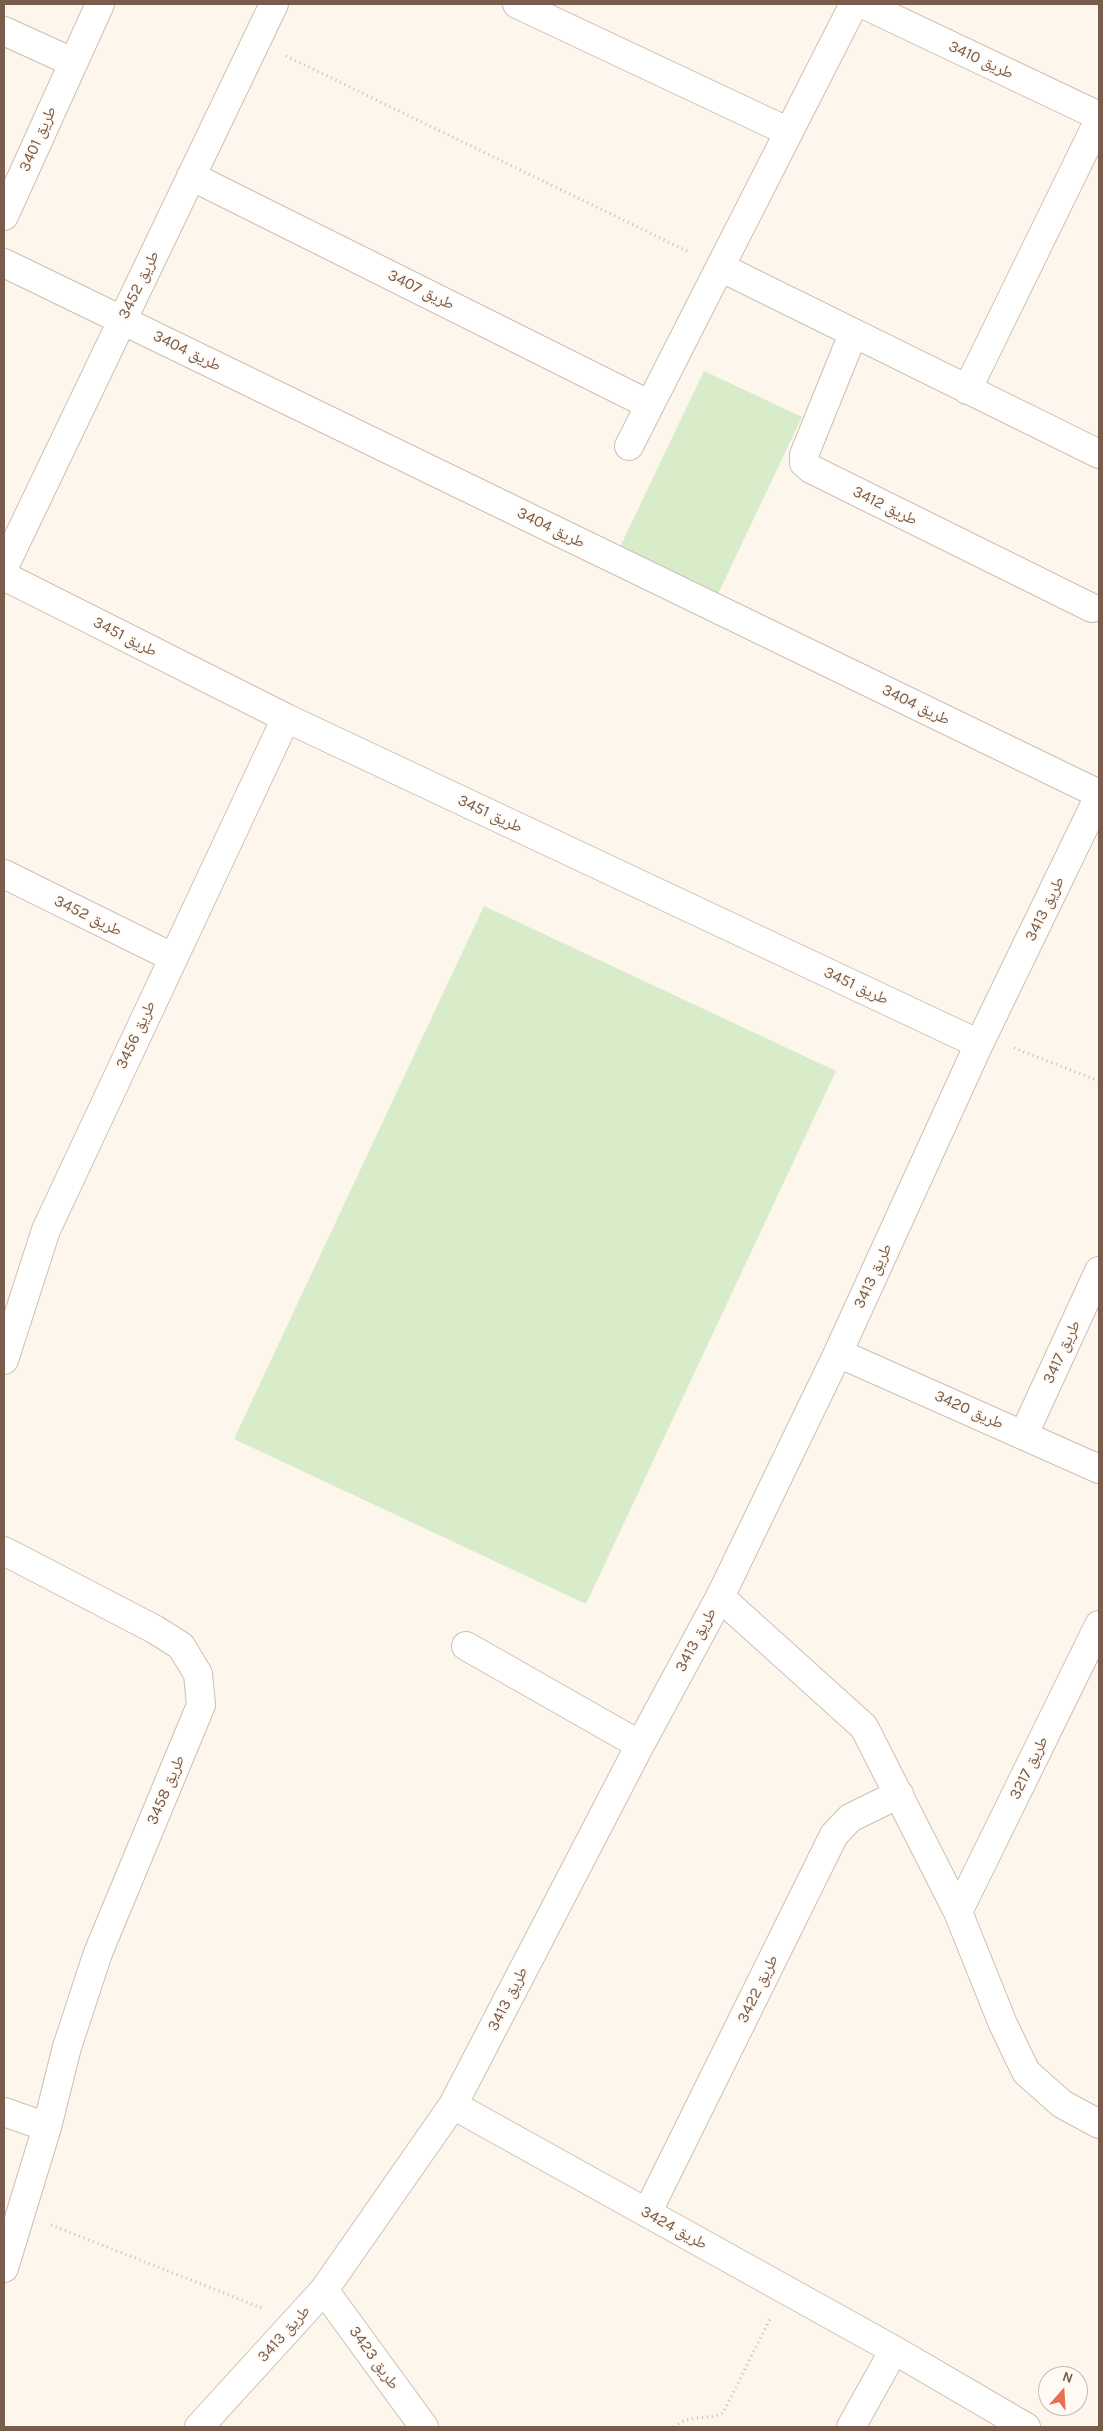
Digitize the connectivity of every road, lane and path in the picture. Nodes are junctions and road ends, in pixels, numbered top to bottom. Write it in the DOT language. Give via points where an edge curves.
graph roads {
  1 [pos="100,4"];
  2 [pos="274,4"];
  3 [pos="516,4"];
  4 [pos="854,4"];
  5 [pos="863,4"];
  6 [pos="4,30"];
  7 [pos="256,42"];
  8 [pos="72,62"];
  9 [pos="1099,116"];
  10 [pos="1099,120"];
  11 [pos="789,132"];
  12 [pos="192,176"];
  13 [pos="4,216"];
  14 [pos="4,262"];
  15 [pos="720,267"];
  16 [pos="123,320"];
  17 [pos="853,334"];
  18 [pos="966,390"];
  19 [pos="650,405"];
  20 [pos="630,446"];
  21 [pos="1099,454"];
  22 [pos="4,567"];
  23 [pos="4,576"];
  24 [pos="1092,608"];
  25 [pos="286,718"];
  26 [pos="1099,795"];
  27 [pos="4,874"];
  28 [pos="172,957"];
  29 [pos="981,1040"];
  30 [pos="1099,1081"];
  31 [pos="1099,1271"];
  32 [pos="838,1353"];
  33 [pos="4,1360"];
  34 [pos="1024,1434"];
  35 [pos="1099,1469"];
  36 [pos="4,1551"];
  37 [pos="720,1597"];
  38 [pos="1099,1624"];
  39 [pos="466,1646"];
  40 [pos="640,1745"];
  41 [pos="899,1794"];
  42 [pos="958,1912"];
  43 [pos="453,2105"];
  44 [pos="4,2112"];
  45 [pos="1099,2124"];
  46 [pos="47,2127"];
  47 [pos="21,2212"];
  48 [pos="647,2213"];
  49 [pos="4,2268"];
  50 [pos="785,2289"];
  51 [pos="324,2290"];
  52 [pos="296,2321"];
  53 [pos="894,2350"];
  54 [pos="199,2427"];
  55 [pos="424,2427"];
  56 [pos="674,2427"];
  57 [pos="851,2427"];
  58 [pos="1026,2427"];
  1 -- 8 [label="street, طريق 3401"];
  2 -- 7 [label="street, طريق 3452"];
  3 -- 11 [label="street"];
  4 -- 11 [label="street"];
  5 -- 9 [label="street, طريق 3410"];
  6 -- 8 [label="street"];
  7 -- 12 [label="street, طريق 3452"];
  7 -- 15 [label="path"];
  8 -- 13 [label="street, طريق 3401"];
  10 -- 18 [label="street"];
  11 -- 15 [label="street"];
  12 -- 16 [label="street, طريق 3452"];
  12 -- 19 [label="street, طريق 3407"];
  14 -- 16 [label="street, طريق 3404"];
  15 -- 17 [label="street"];
  15 -- 19 [label="street"];
  16 -- 22 [label="street, طريق 3452"];
  16 -- 26 [label="street, طريق 3404"];
  17 -- 18 [label="street"];
  17 -- 24 [label="street, طريق 3412" via="804,455 804,463"];
  18 -- 21 [label="street"];
  19 -- 20 [label="street"];
  23 -- 25 [label="street, طريق 3451"];
  25 -- 28 [label="street, طريق 3456"];
  25 -- 29 [label="street, طريق 3451"];
  26 -- 29 [label="street, طريق 3413"];
  27 -- 28 [label="street, طريق 3452"];
  28 -- 33 [label="street, طريق 3456" via="46,1230"];
  29 -- 30 [label="path"];
  29 -- 32 [label="street, طريق 3413"];
  31 -- 34 [label="street, طريق 3417"];
  32 -- 34 [label="street, طريق 3420"];
  32 -- 37 [label="street, طريق 3413"];
  34 -- 35 [label="street, طريق 3420"];
  36 -- 46 [label="street, طريق 3458" via="181,1646 198,1674 201,1705 98,1954 67,2047"];
  37 -- 40 [label="street, طريق 3413"];
  37 -- 41 [label="street" via="864,1727"];
  38 -- 42 [label="street, طريق 3217"];
  39 -- 40 [label="street"];
  40 -- 43 [label="street, طريق 3413"];
  41 -- 42 [label="street"];
  41 -- 48 [label="street, طريق 3422" via="850,1818 834,1835"];
  42 -- 45 [label="street" via="1026,2072 1062,2104"];
  43 -- 48 [label="street, طريق 3424"];
  43 -- 51 [label="street, طريق 3413"];
  44 -- 46 [label="street"];
  46 -- 47 [label="street, طريق 3458"];
  47 -- 49 [label="street, طريق 3458"];
  47 -- 52 [label="path"];
  48 -- 50 [label="street, طريق 3424"];
  50 -- 53 [label="street, طريق 3424"];
  50 -- 56 [label="path" via="723,2413 693,2417"];
  51 -- 52 [label="street, طريق 3413"];
  51 -- 55 [label="street, طريق 3423"];
  52 -- 54 [label="street, طريق 3413"];
  53 -- 57 [label="street"];
  53 -- 58 [label="street, طريق 3424"];
}
